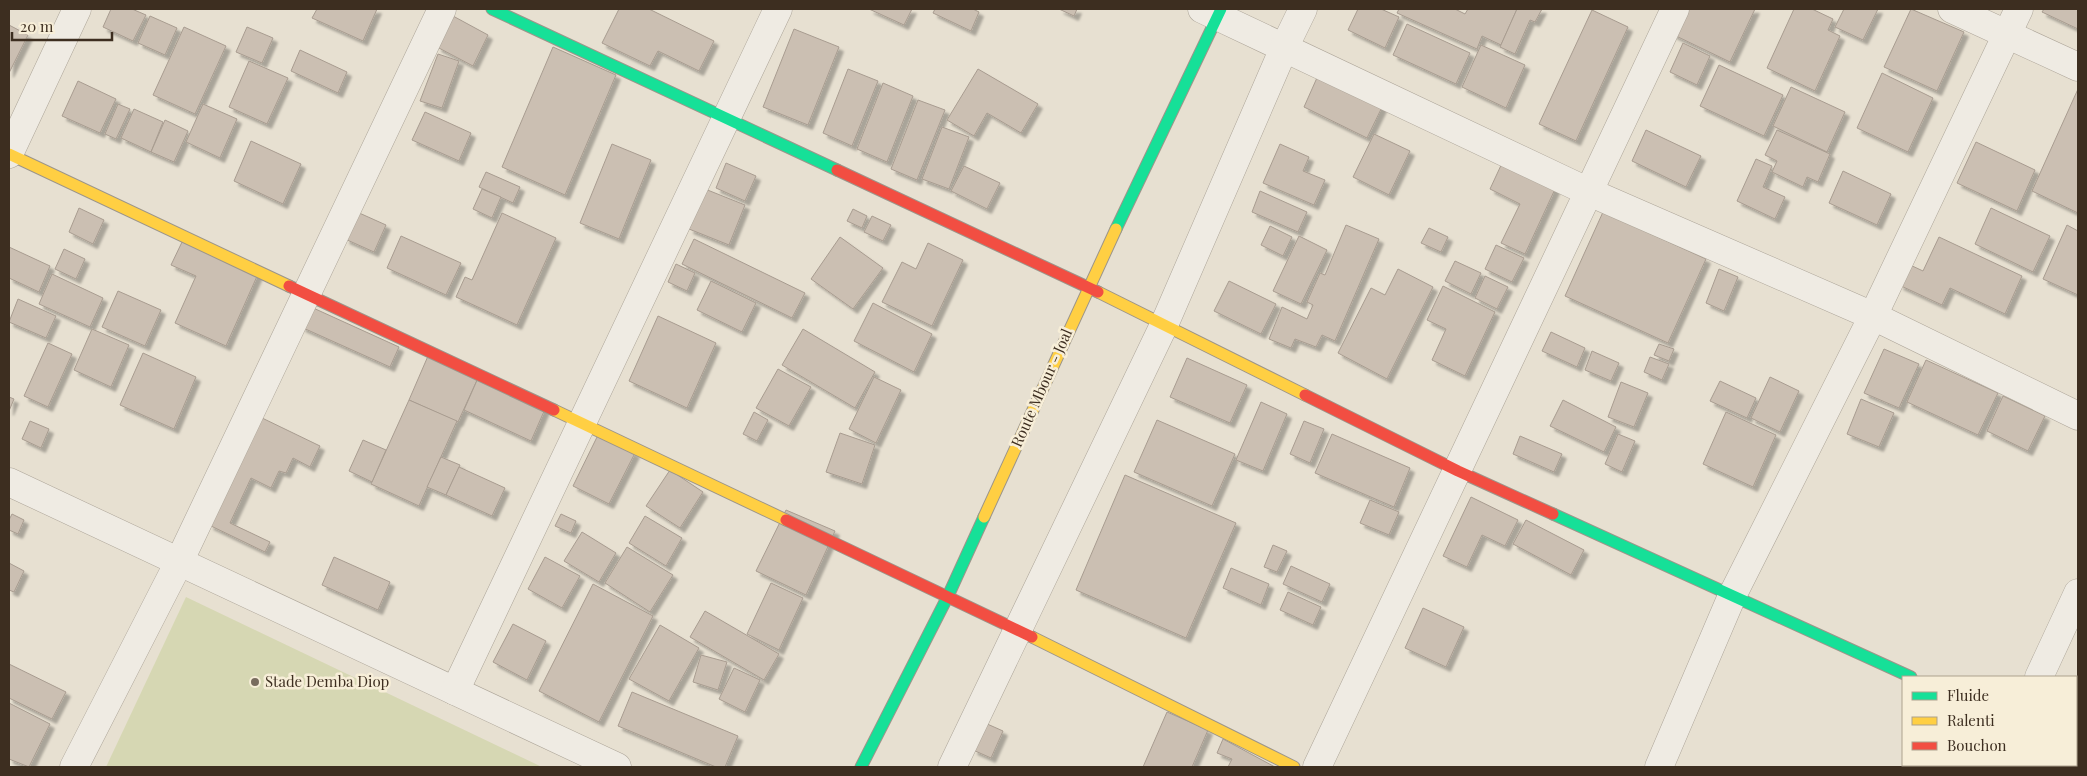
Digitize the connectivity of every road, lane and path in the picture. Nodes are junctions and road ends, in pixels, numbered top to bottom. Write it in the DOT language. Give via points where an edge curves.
graph roads {
  1 [pos="77,9"];
  2 [pos="442,9"];
  3 [pos="492,9"];
  4 [pos="778,9"];
  5 [pos="1303,9"];
  6 [pos="1675,9"];
  7 [pos="1952,9"];
  8 [pos="2019,9"];
  9 [pos="1214,11"];
  10 [pos="2007,34"];
  11 [pos="1284,48"];
  12 [pos="2078,67"];
  13 [pos="726,118"];
  14 [pos="9,154"];
  15 [pos="1589,192"];
  16 [pos="1088,286"];
  17 [pos="308,294"];
  18 [pos="1873,316"];
  19 [pos="1164,325"];
  20 [pos="2078,416"];
  21 [pos="582,422"];
  22 [pos="1458,470"];
  23 [pos="9,482"];
  24 [pos="179,562"];
  25 [pos="2078,593"];
  26 [pos="948,596"];
  27 [pos="1732,596"];
  28 [pos="1019,631"];
  29 [pos="1908,676"];
  30 [pos="2039,676"];
  31 [pos="455,691"];
  32 [pos="74,767"];
  33 [pos="617,767"];
  34 [pos="861,767"];
  35 [pos="952,767"];
  36 [pos="1294,767"];
  37 [pos="1317,767"];
  38 [pos="1659,767"];
  1 -- 14 [label="street"];
  2 -- 17 [label="street"];
  3 -- 13 [label="street"];
  4 -- 13 [label="street"];
  5 -- 11 [label="street"];
  6 -- 15 [label="street"];
  7 -- 10 [label="street"];
  8 -- 10 [label="street"];
  9 -- 11 [label="street"];
  9 -- 16 [label="street, Route Mbour - Joal"];
  10 -- 12 [label="street"];
  10 -- 18 [label="street"];
  11 -- 15 [label="street"];
  11 -- 19 [label="street"];
  13 -- 16 [label="street"];
  13 -- 21 [label="street"];
  14 -- 17 [label="street"];
  15 -- 18 [label="street"];
  15 -- 22 [label="street"];
  16 -- 19 [label="street"];
  16 -- 26 [label="street, Route Mbour - Joal"];
  17 -- 21 [label="street"];
  17 -- 24 [label="street"];
  18 -- 20 [label="street"];
  18 -- 27 [label="street"];
  19 -- 22 [label="street"];
  19 -- 28 [label="street"];
  21 -- 26 [label="street"];
  21 -- 31 [label="street"];
  22 -- 27 [label="street"];
  22 -- 37 [label="street"];
  23 -- 24 [label="street"];
  24 -- 31 [label="street"];
  24 -- 32 [label="street"];
  25 -- 30 [label="street"];
  26 -- 28 [label="street"];
  26 -- 34 [label="street, Route Mbour - Joal"];
  27 -- 29 [label="street"];
  27 -- 38 [label="street"];
  28 -- 35 [label="street"];
  28 -- 36 [label="street"];
  31 -- 33 [label="street"];
}
